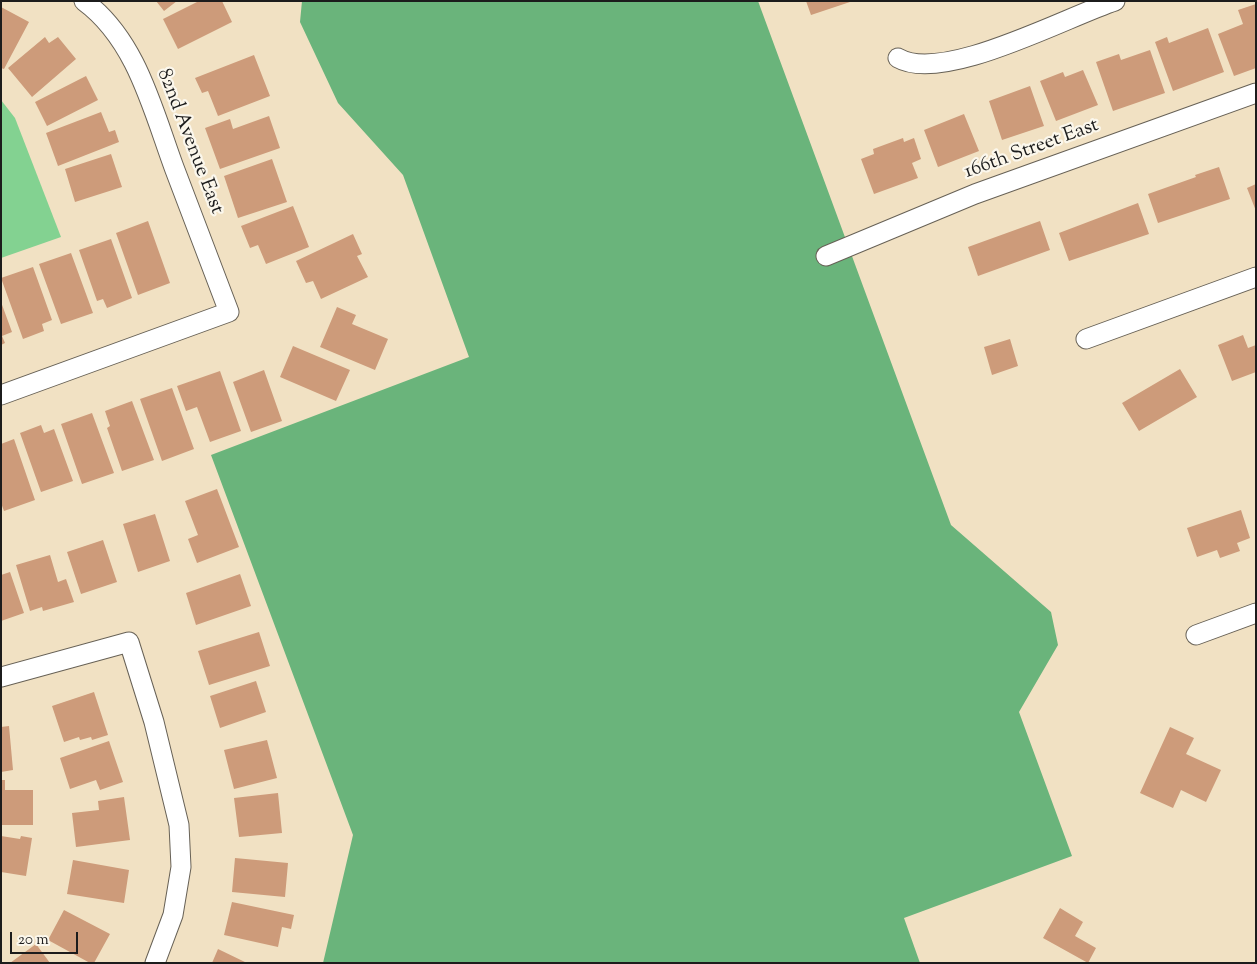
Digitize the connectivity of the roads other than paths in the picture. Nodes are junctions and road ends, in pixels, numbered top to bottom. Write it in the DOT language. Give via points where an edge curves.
graph roads {
  1 [pos="84,1"];
  2 [pos="1109,2"];
  3 [pos="898,58"];
  4 [pos="1256,93"];
  5 [pos="826,256"];
  6 [pos="1256,277"];
  7 [pos="1086,339"];
  8 [pos="1,395"];
  9 [pos="1256,613"];
  10 [pos="1196,636"];
  11 [pos="1,677"];
  12 [pos="155,963"];
  1 -- 8 [label="street, 82nd Avenue East" via="116,32 140,75 229,312"];
  2 -- 3 [label="street" via="967,58 927,65"];
  4 -- 5 [label="street, 166th Street East" via="975,194"];
  6 -- 7 [label="street"];
  9 -- 10 [label="street"];
  11 -- 12 [label="street" via="129,642 171,783 179,825 181,867 172,915"];
}
